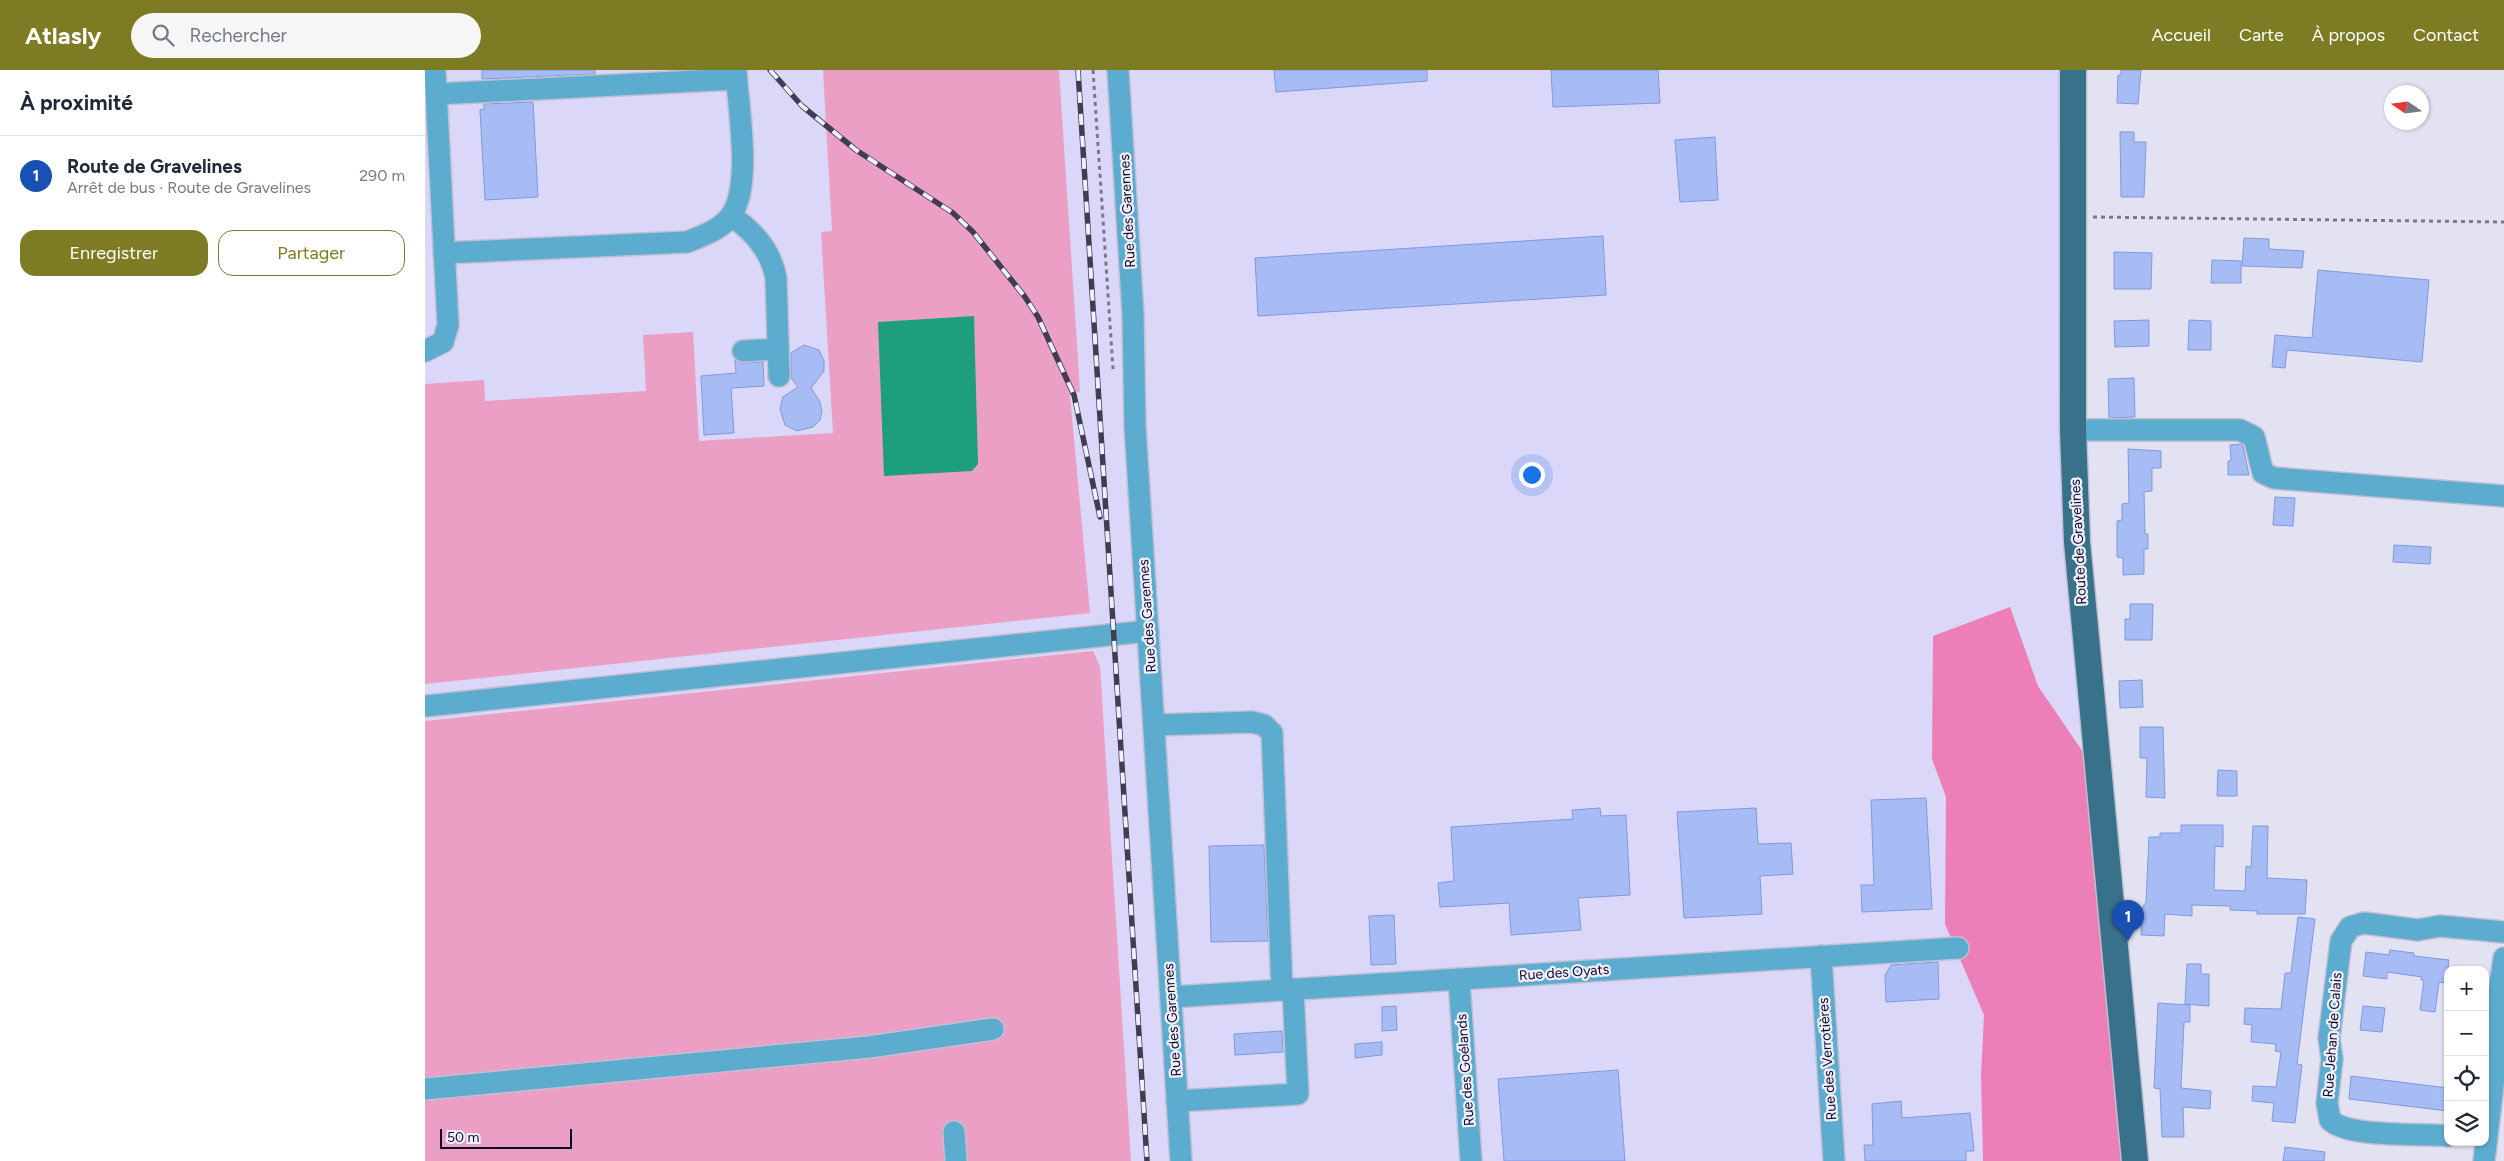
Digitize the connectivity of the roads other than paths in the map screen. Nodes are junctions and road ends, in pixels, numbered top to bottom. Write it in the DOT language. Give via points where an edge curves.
graph roads {
  1 [pos="435,70"];
  2 [pos="1118,70"];
  3 [pos="2073,70"];
  4 [pos="736,75"];
  5 [pos="437,94"];
  6 [pos="731,216"];
  7 [pos="444,253"];
  8 [pos="778,349"];
  9 [pos="425,351"];
  10 [pos="743,351"];
  11 [pos="779,376"];
  12 [pos="2073,430"];
  13 [pos="2504,496"];
  14 [pos="1148,631"];
  15 [pos="425,706"];
  16 [pos="1154,725"];
  17 [pos="2504,932"];
  18 [pos="1958,948"];
  19 [pos="1821,956"];
  20 [pos="2504,958"];
  21 [pos="1459,979"];
  22 [pos="1287,990"];
  23 [pos="1171,997"];
  24 [pos="993,1029"];
  25 [pos="425,1089"];
  26 [pos="1177,1101"];
  27 [pos="2497,1113"];
  28 [pos="955,1132"];
  29 [pos="2444,1136"];
  30 [pos="2485,1148"];
  31 [pos="956,1161"];
  32 [pos="1181,1161"];
  33 [pos="1471,1161"];
  34 [pos="1834,1161"];
  35 [pos="2135,1161"];
  1 -- 5 [label="street"];
  2 -- 14 [label="street, Rue des Garennes"];
  3 -- 12 [label="main road, Route de Gravelines"];
  4 -- 5 [label="street"];
  4 -- 6 [label="street" via="743,172 740,197"];
  5 -- 7 [label="street"];
  6 -- 7 [label="street" via="708,233 687,242"];
  6 -- 8 [label="street" via="748,227 774,266"];
  7 -- 9 [label="street" via="448,325 443,342"];
  8 -- 10 [label="street"];
  8 -- 11 [label="street"];
  12 -- 13 [label="street" via="2240,430 2253,437 2263,473 2273,478"];
  12 -- 35 [label="main road, Route de Gravelines" via="2081,600"];
  14 -- 15 [label="street"];
  14 -- 16 [label="street, Rue des Garennes"];
  16 -- 22 [label="street" via="1252,722 1265,725 1272,733"];
  16 -- 23 [label="street, Rue des Garennes"];
  17 -- 29 [label="street, Rue Jehan de Calais" via="2440,926 2418,930 2364,923 2350,927 2341,941 2329,1038 2332,1059 2327,1103 2330,1120 2350,1129 2410,1136"];
  18 -- 19 [label="street, Rue des Oyats"];
  19 -- 21 [label="street, Rue des Oyats"];
  19 -- 34 [label="street, Rue des Verrotières"];
  20 -- 27 [label="street" via="2496,1014"];
  21 -- 22 [label="street, Rue des Oyats"];
  21 -- 33 [label="street, Rue des Goélands"];
  22 -- 23 [label="street, Rue des Oyats"];
  22 -- 26 [label="street" via="1298,1094"];
  23 -- 26 [label="street, Rue des Garennes"];
  24 -- 25 [label="street" via="869,1047"];
  26 -- 32 [label="street, Rue des Garennes"];
  27 -- 30 [label="street"];
  28 -- 31 [label="street"];
}
